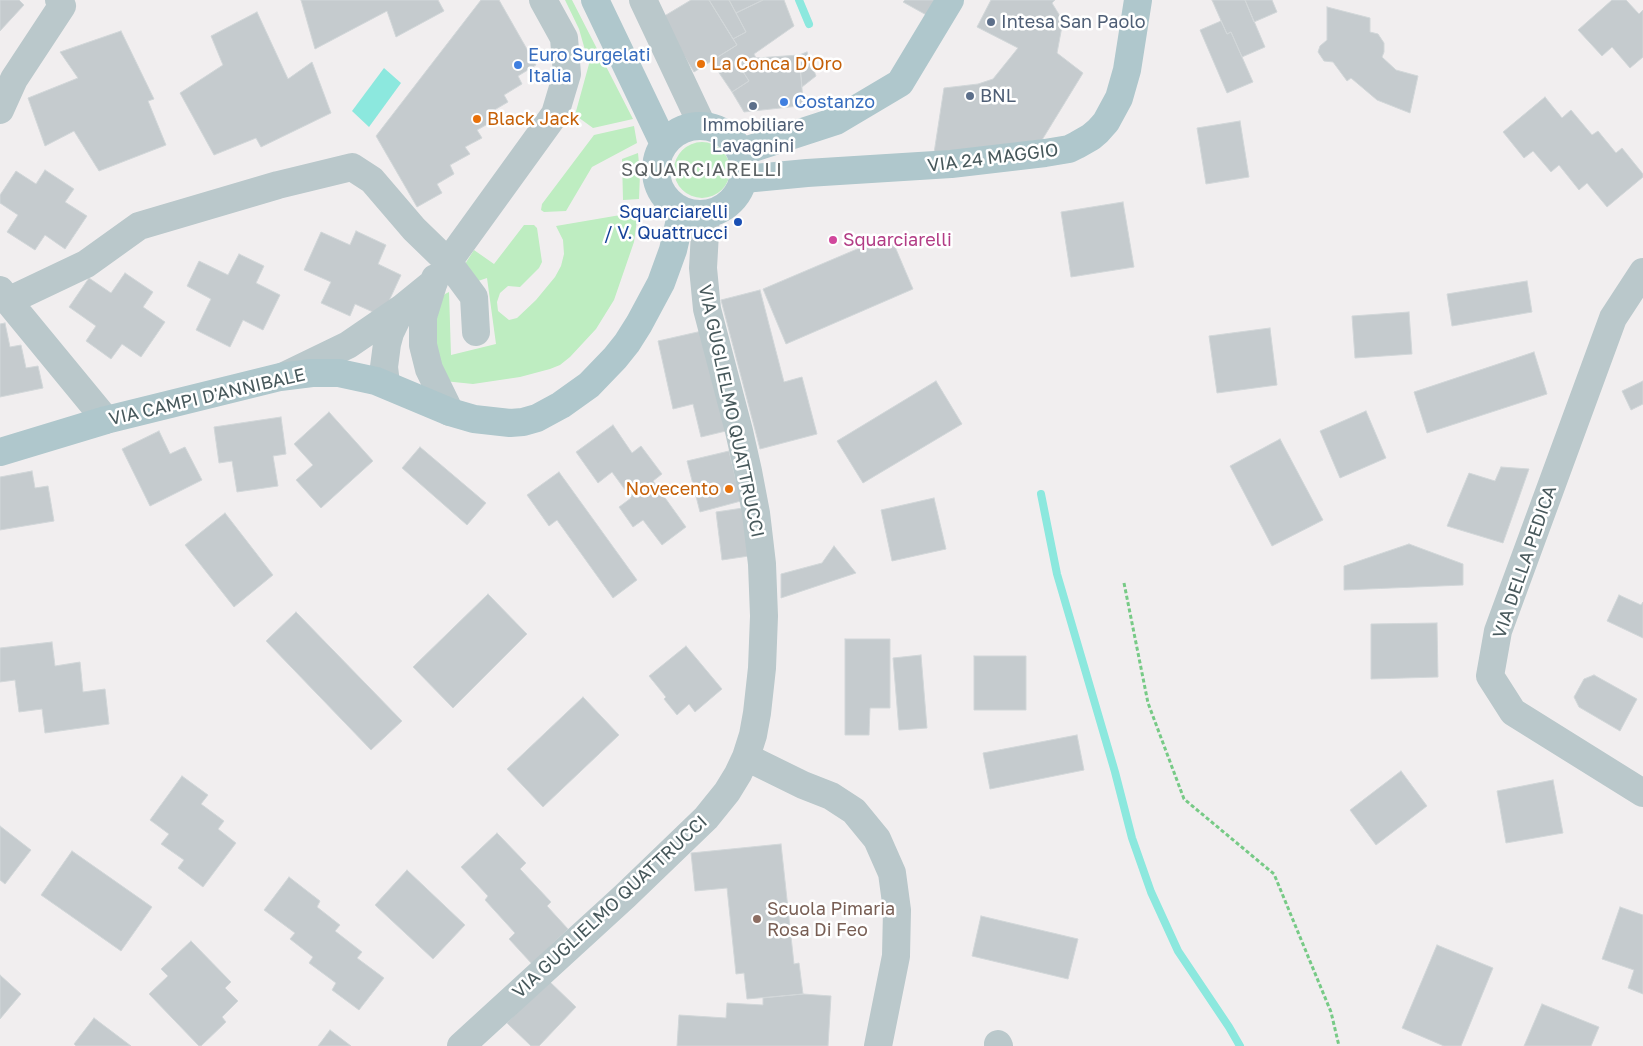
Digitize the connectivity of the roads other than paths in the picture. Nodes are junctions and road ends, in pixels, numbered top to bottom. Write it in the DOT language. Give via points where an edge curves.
graph roads {
  1 [pos="543,0"];
  2 [pos="595,0"];
  3 [pos="643,0"];
  4 [pos="950,0"];
  5 [pos="1138,0"];
  6 [pos="65,2"];
  7 [pos="7,76"];
  8 [pos="0,110"];
  9 [pos="702,125"];
  10 [pos="664,144"];
  11 [pos="741,152"];
  12 [pos="744,179"];
  13 [pos="694,213"];
  14 [pos="441,267"];
  15 [pos="1643,272"];
  16 [pos="4,295"];
  17 [pos="413,313"];
  18 [pos="476,332"];
  19 [pos="280,377"];
  20 [pos="386,384"];
  21 [pos="450,412"];
  22 [pos="106,420"];
  23 [pos="0,452"];
  24 [pos="746,757"];
  25 [pos="1643,793"];
  26 [pos="461,1046"];
  27 [pos="878,1046"];
  1 -- 14 [label="street" via="564,38 567,74 555,114"];
  2 -- 10 [label="main road"];
  3 -- 9 [label="street"];
  4 -- 11 [label="main road" via="900,82 836,121"];
  5 -- 12 [label="main road, VIA 24 MAGGIO" via="1127,70 1119,98 1098,131 1069,149 951,164"];
  6 -- 7 [label="street"];
  7 -- 8 [label="street"];
  9 -- 10 [label="main road" via="681,131"];
  9 -- 11 [label="main road" via="725,133"];
  10 -- 13 [label="main road" via="656,169 662,194 671,204"];
  11 -- 12 [label="main road" via="745,165"];
  12 -- 13 [label="main road" via="730,203 719,210"];
  13 -- 21 [label="main road, VIA CAMPI D'ANNIBALE" via="639,324 621,350 575,397 550,412 523,422 484,421"];
  13 -- 24 [label="street, VIA GUGLIELMO QUATTRUCCI" via="706,309 739,431 756,513 762,564 762,668 757,713"];
  14 -- 16 [label="street" via="372,180 352,167 139,226 86,264"];
  14 -- 17 [label="street"];
  14 -- 18 [label="street" via="474,297"];
  15 -- 25 [label="street, VIA DELLA PEDICA" via="1613,318 1498,631 1490,676 1513,712"];
  16 -- 22 [label="street"];
  17 -- 19 [label="street"];
  17 -- 20 [label="street" via="390,333 384,367"];
  17 -- 21 [label="street" via="429,368"];
  19 -- 20 [label="main road, VIA CAMPI D'ANNIBALE" via="339,373"];
  19 -- 22 [label="main road, VIA CAMPI D'ANNIBALE"];
  20 -- 21 [label="main road, VIA CAMPI D'ANNIBALE"];
  22 -- 23 [label="main road, VIA CAMPI D'ANNIBALE"];
  24 -- 26 [label="street, VIA GUGLIELMO QUATTRUCCI" via="727,792 706,818"];
  24 -- 27 [label="street" via="831,796 854,811 877,839 892,873 897,910 896,956"];
}
